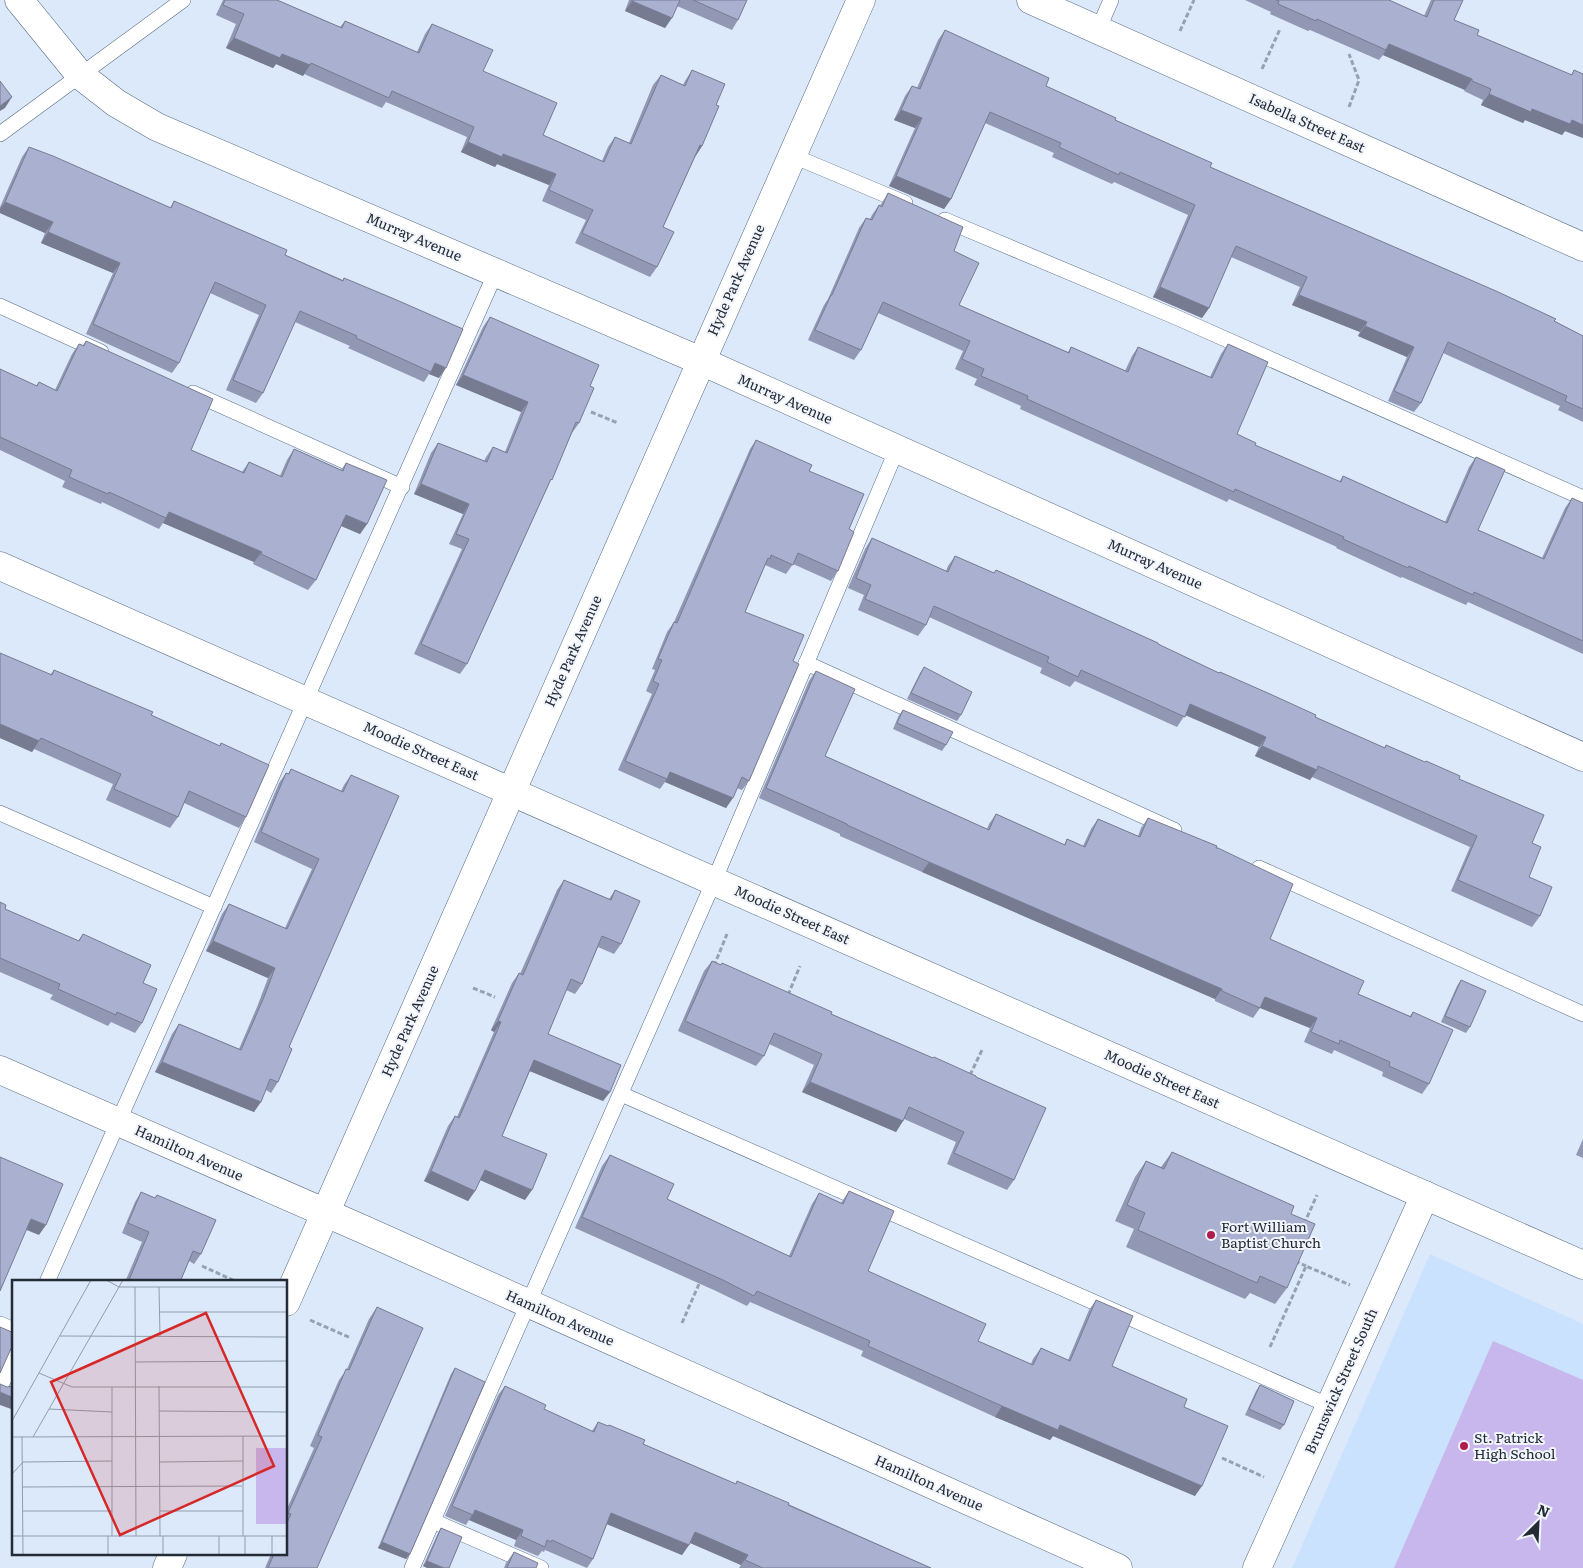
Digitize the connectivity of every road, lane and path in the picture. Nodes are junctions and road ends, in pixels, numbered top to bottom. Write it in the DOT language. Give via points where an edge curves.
graph roads {
  1 [pos="19,0"];
  2 [pos="183,0"];
  3 [pos="861,0"];
  4 [pos="1031,0"];
  5 [pos="1111,0"];
  6 [pos="1194,0"];
  7 [pos="1280,29"];
  8 [pos="1098,30"];
  9 [pos="1180,32"];
  10 [pos="1349,54"];
  11 [pos="1262,69"];
  12 [pos="80,75"];
  13 [pos="1349,108"];
  14 [pos="0,134"];
  15 [pos="791,155"];
  16 [pos="1583,247"];
  17 [pos="496,272"];
  18 [pos="0,306"];
  19 [pos="116,358"];
  20 [pos="701,361"];
  21 [pos="179,386"];
  22 [pos="591,412"];
  23 [pos="618,423"];
  24 [pos="898,449"];
  25 [pos="402,487"];
  26 [pos="1583,498"];
  27 [pos="0,566"];
  28 [pos="806,664"];
  29 [pos="306,700"];
  30 [pos="1583,756"];
  31 [pos="511,791"];
  32 [pos="0,814"];
  33 [pos="1185,834"];
  34 [pos="1248,863"];
  35 [pos="714,881"];
  36 [pos="214,907"];
  37 [pos="727,934"];
  38 [pos="800,966"];
  39 [pos="714,967"];
  40 [pos="473,988"];
  41 [pos="788,995"];
  42 [pos="495,998"];
  43 [pos="1583,1014"];
  44 [pos="983,1048"];
  45 [pos="0,1070"];
  46 [pos="970,1076"];
  47 [pos="621,1094"];
  48 [pos="118,1122"];
  49 [pos="1317,1195"];
  50 [pos="1425,1195"];
  51 [pos="326,1213"];
  52 [pos="1297,1218"];
  53 [pos="1305,1221"];
  54 [pos="1302,1229"];
  55 [pos="1289,1259"];
  56 [pos="1583,1265"];
  57 [pos="202,1266"];
  58 [pos="1306,1266"];
  59 [pos="48,1280"];
  60 [pos="234,1280"];
  61 [pos="699,1284"];
  62 [pos="1379,1298"];
  63 [pos="530,1304"];
  64 [pos="294,1309"];
  65 [pos="682,1322"];
  66 [pos="0,1324"];
  67 [pos="12,1329"];
  68 [pos="351,1338"];
  69 [pos="1270,1347"];
  70 [pos="12,1361"];
  71 [pos="0,1388"];
  72 [pos="1330,1406"];
  73 [pos="1222,1458"];
  74 [pos="1292,1489"];
  75 [pos="433,1521"];
  76 [pos="172,1556"];
  77 [pos="167,1568"];
  78 [pos="412,1568"];
  79 [pos="541,1568"];
  80 [pos="1118,1568"];
  81 [pos="1257,1568"];
  1 -- 12 [label="street, Murray Avenue"];
  2 -- 12 [label="lane"];
  3 -- 15 [label="street, Hyde Park Avenue"];
  4 -- 8 [label="street, Isabella Street East"];
  5 -- 8 [label="lane"];
  6 -- 9 [label="path"];
  7 -- 11 [label="path"];
  8 -- 16 [label="street, Isabella Street East"];
  10 -- 13 [label="path" via="1359,80"];
  12 -- 14 [label="lane"];
  12 -- 17 [label="street, Murray Avenue" via="116,103 157,127"];
  15 -- 20 [label="street, Hyde Park Avenue"];
  15 -- 26 [label="lane" via="1178,318"];
  17 -- 20 [label="street, Murray Avenue"];
  17 -- 25 [label="lane"];
  18 -- 19 [label="lane"];
  20 -- 24 [label="street, Murray Avenue"];
  20 -- 31 [label="street, Hyde Park Avenue"];
  21 -- 25 [label="lane"];
  22 -- 23 [label="path"];
  24 -- 28 [label="lane"];
  24 -- 30 [label="street, Murray Avenue"];
  25 -- 29 [label="lane"];
  27 -- 29 [label="street, Moodie Street East"];
  28 -- 33 [label="lane"];
  28 -- 35 [label="lane"];
  29 -- 31 [label="street, Moodie Street East"];
  29 -- 36 [label="lane"];
  31 -- 35 [label="street, Moodie Street East"];
  31 -- 51 [label="street, Hyde Park Avenue"];
  32 -- 36 [label="lane"];
  34 -- 43 [label="lane"];
  35 -- 47 [label="lane"];
  35 -- 50 [label="street, Moodie Street East"];
  36 -- 48 [label="lane"];
  37 -- 39 [label="path"];
  38 -- 41 [label="path"];
  40 -- 42 [label="path"];
  44 -- 46 [label="path"];
  45 -- 48 [label="street, Hamilton Avenue"];
  47 -- 63 [label="lane"];
  47 -- 72 [label="lane"];
  48 -- 51 [label="street, Hamilton Avenue"];
  48 -- 59 [label="lane"];
  49 -- 53 [label="path"];
  50 -- 56 [label="street, Moodie Street East"];
  50 -- 62 [label="street, Brunswick Street South"];
  51 -- 63 [label="street, Hamilton Avenue"];
  51 -- 64 [label="street, Hyde Park Avenue"];
  52 -- 53 [label="path"];
  53 -- 54 [label="path"];
  55 -- 58 [label="path"];
  57 -- 60 [label="path"];
  58 -- 62 [label="path"];
  58 -- 69 [label="path"];
  61 -- 65 [label="path"];
  62 -- 72 [label="street, Brunswick Street South"];
  63 -- 75 [label="lane"];
  63 -- 80 [label="street, Hamilton Avenue"];
  64 -- 68 [label="path"];
  66 -- 67 [label="lane"];
  70 -- 71 [label="lane"];
  72 -- 74 [label="street, Brunswick Street South"];
  73 -- 74 [label="path"];
  74 -- 81 [label="street, Brunswick Street South"];
  75 -- 78 [label="lane"];
  75 -- 79 [label="lane"];
  76 -- 77 [label="street"];
}
